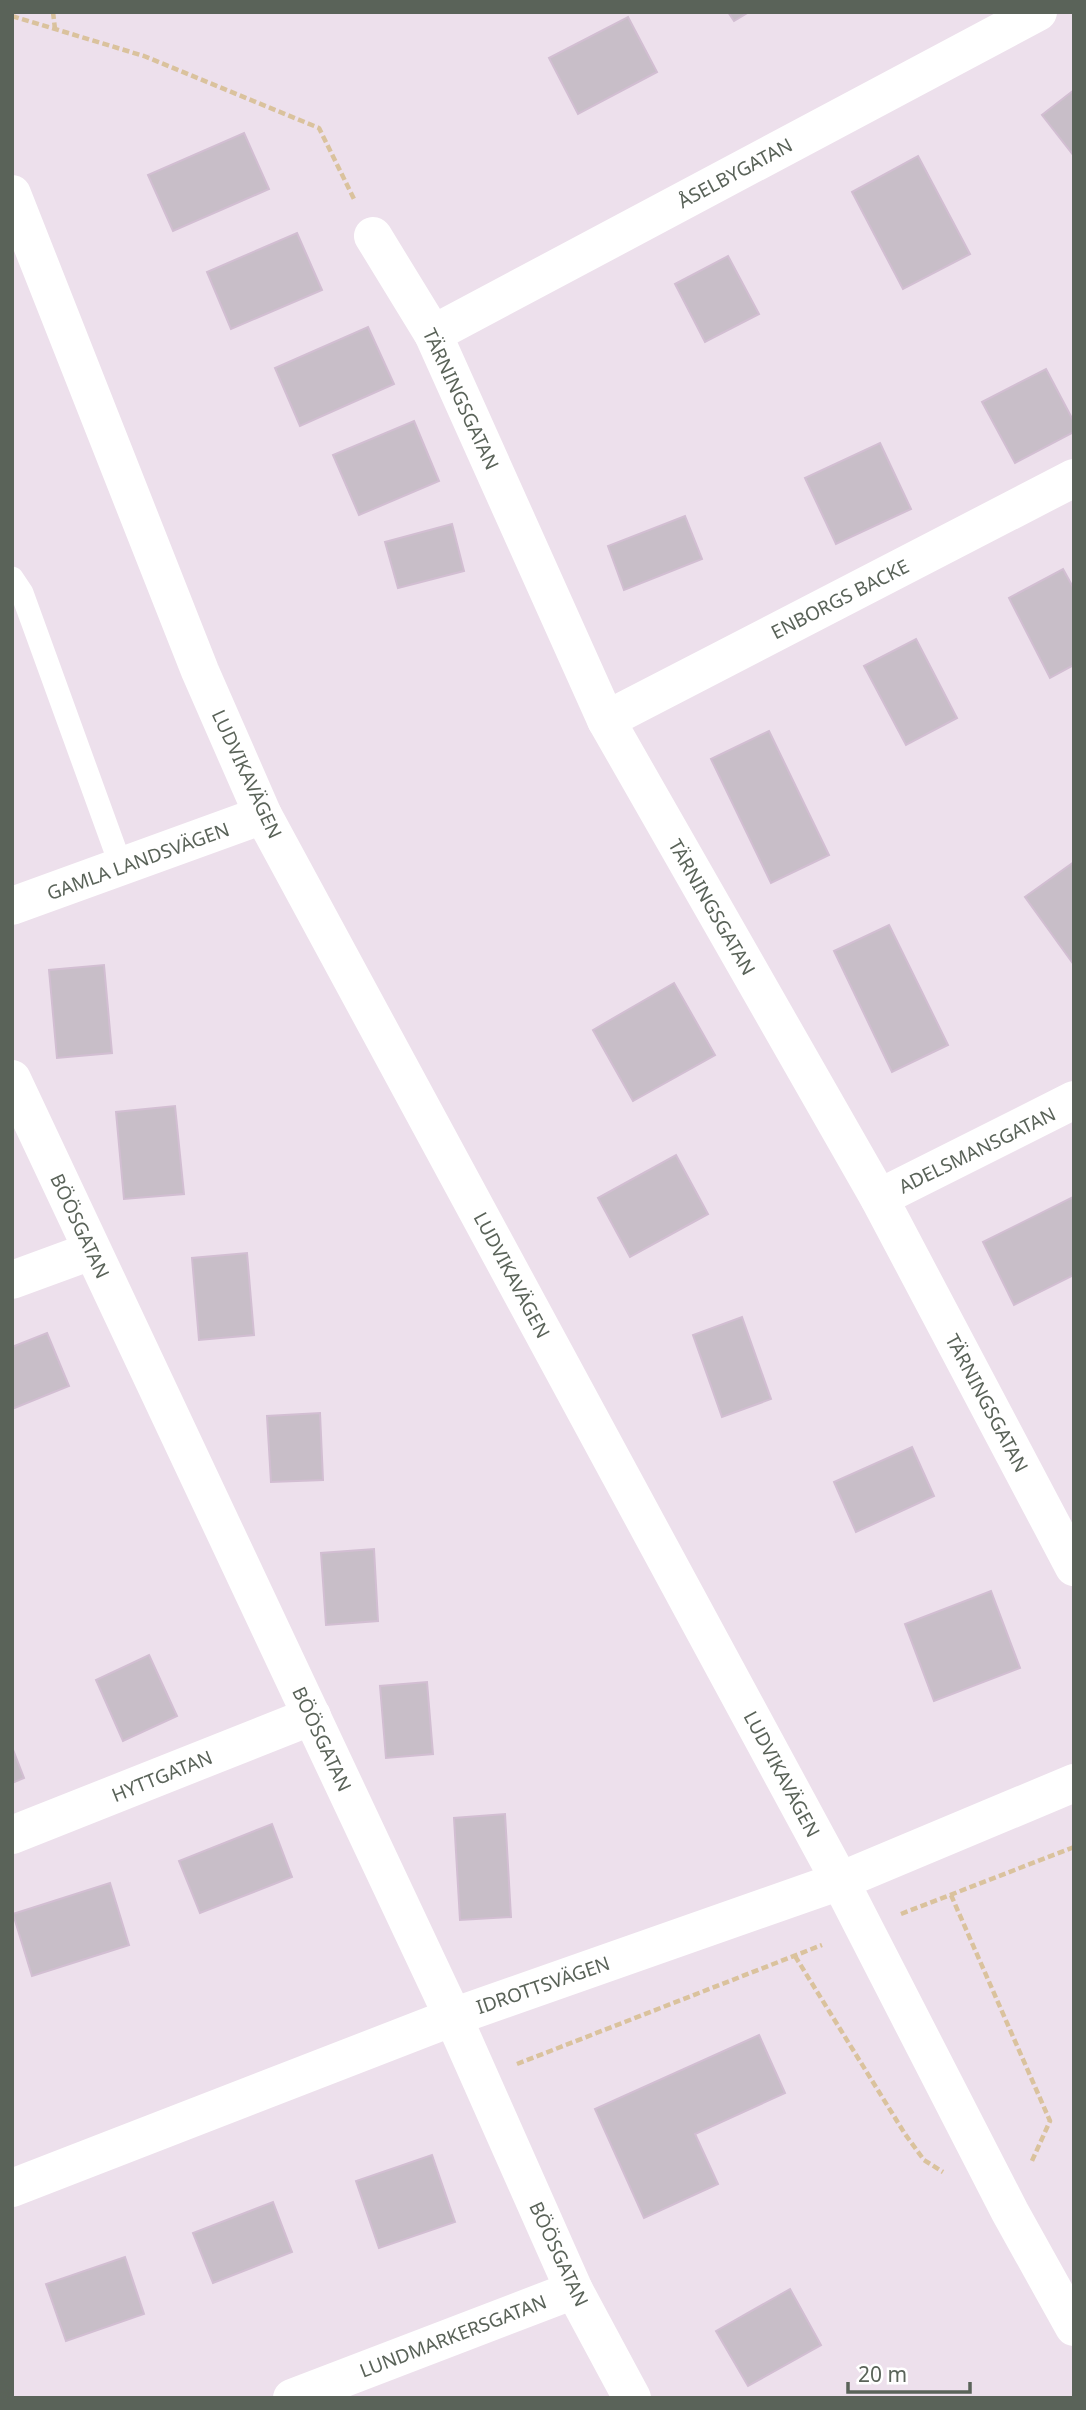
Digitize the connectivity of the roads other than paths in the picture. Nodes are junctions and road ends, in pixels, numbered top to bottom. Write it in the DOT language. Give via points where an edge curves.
graph roads {
  1 [pos="1038,12"];
  2 [pos="12,194"];
  3 [pos="373,236"];
  4 [pos="433,334"];
  5 [pos="1074,478"];
  6 [pos="12,578"];
  7 [pos="606,720"];
  8 [pos="263,815"];
  9 [pos="121,866"];
  10 [pos="12,906"];
  11 [pos="12,1079"];
  12 [pos="1074,1100"];
  13 [pos="879,1198"];
  14 [pos="91,1251"];
  15 [pos="12,1280"];
  16 [pos="1074,1567"];
  17 [pos="312,1716"];
  18 [pos="1074,1783"];
  19 [pos="12,1835"];
  20 [pos="840,1881"];
  21 [pos="453,2017"];
  22 [pos="12,2188"];
  23 [pos="574,2290"];
  24 [pos="1074,2328"];
  25 [pos="292,2398"];
  26 [pos="632,2398"];
  1 -- 4 [label="street, ÅSELBYGATAN"];
  2 -- 8 [label="street, LUDVIKAVÄGEN" via="200,671"];
  3 -- 4 [label="street, TÄRNINGSGATAN"];
  4 -- 7 [label="street, TÄRNINGSGATAN"];
  5 -- 7 [label="street, ENBORGS BACKE"];
  6 -- 9 [label="lane" via="22,593"];
  7 -- 13 [label="street, TÄRNINGSGATAN"];
  8 -- 9 [label="street, GAMLA LANDSVÄGEN"];
  8 -- 20 [label="street, LUDVIKAVÄGEN"];
  9 -- 10 [label="street, GAMLA LANDSVÄGEN"];
  11 -- 14 [label="street, BÖÖSGATAN"];
  12 -- 13 [label="street, ADELSMANSGATAN"];
  13 -- 16 [label="street, TÄRNINGSGATAN"];
  14 -- 15 [label="street"];
  14 -- 17 [label="street, BÖÖSGATAN"];
  17 -- 19 [label="street, HYTTGATAN"];
  17 -- 21 [label="street, BÖÖSGATAN"];
  18 -- 20 [label="street, IDROTTSVÄGEN"];
  20 -- 21 [label="street, IDROTTSVÄGEN"];
  20 -- 24 [label="street, LUDVIKAVÄGEN"];
  21 -- 22 [label="street, IDROTTSVÄGEN"];
  21 -- 23 [label="street, BÖÖSGATAN"];
  23 -- 25 [label="street, LUNDMARKERSGATAN"];
  23 -- 26 [label="street, BÖÖSGATAN"];
}
